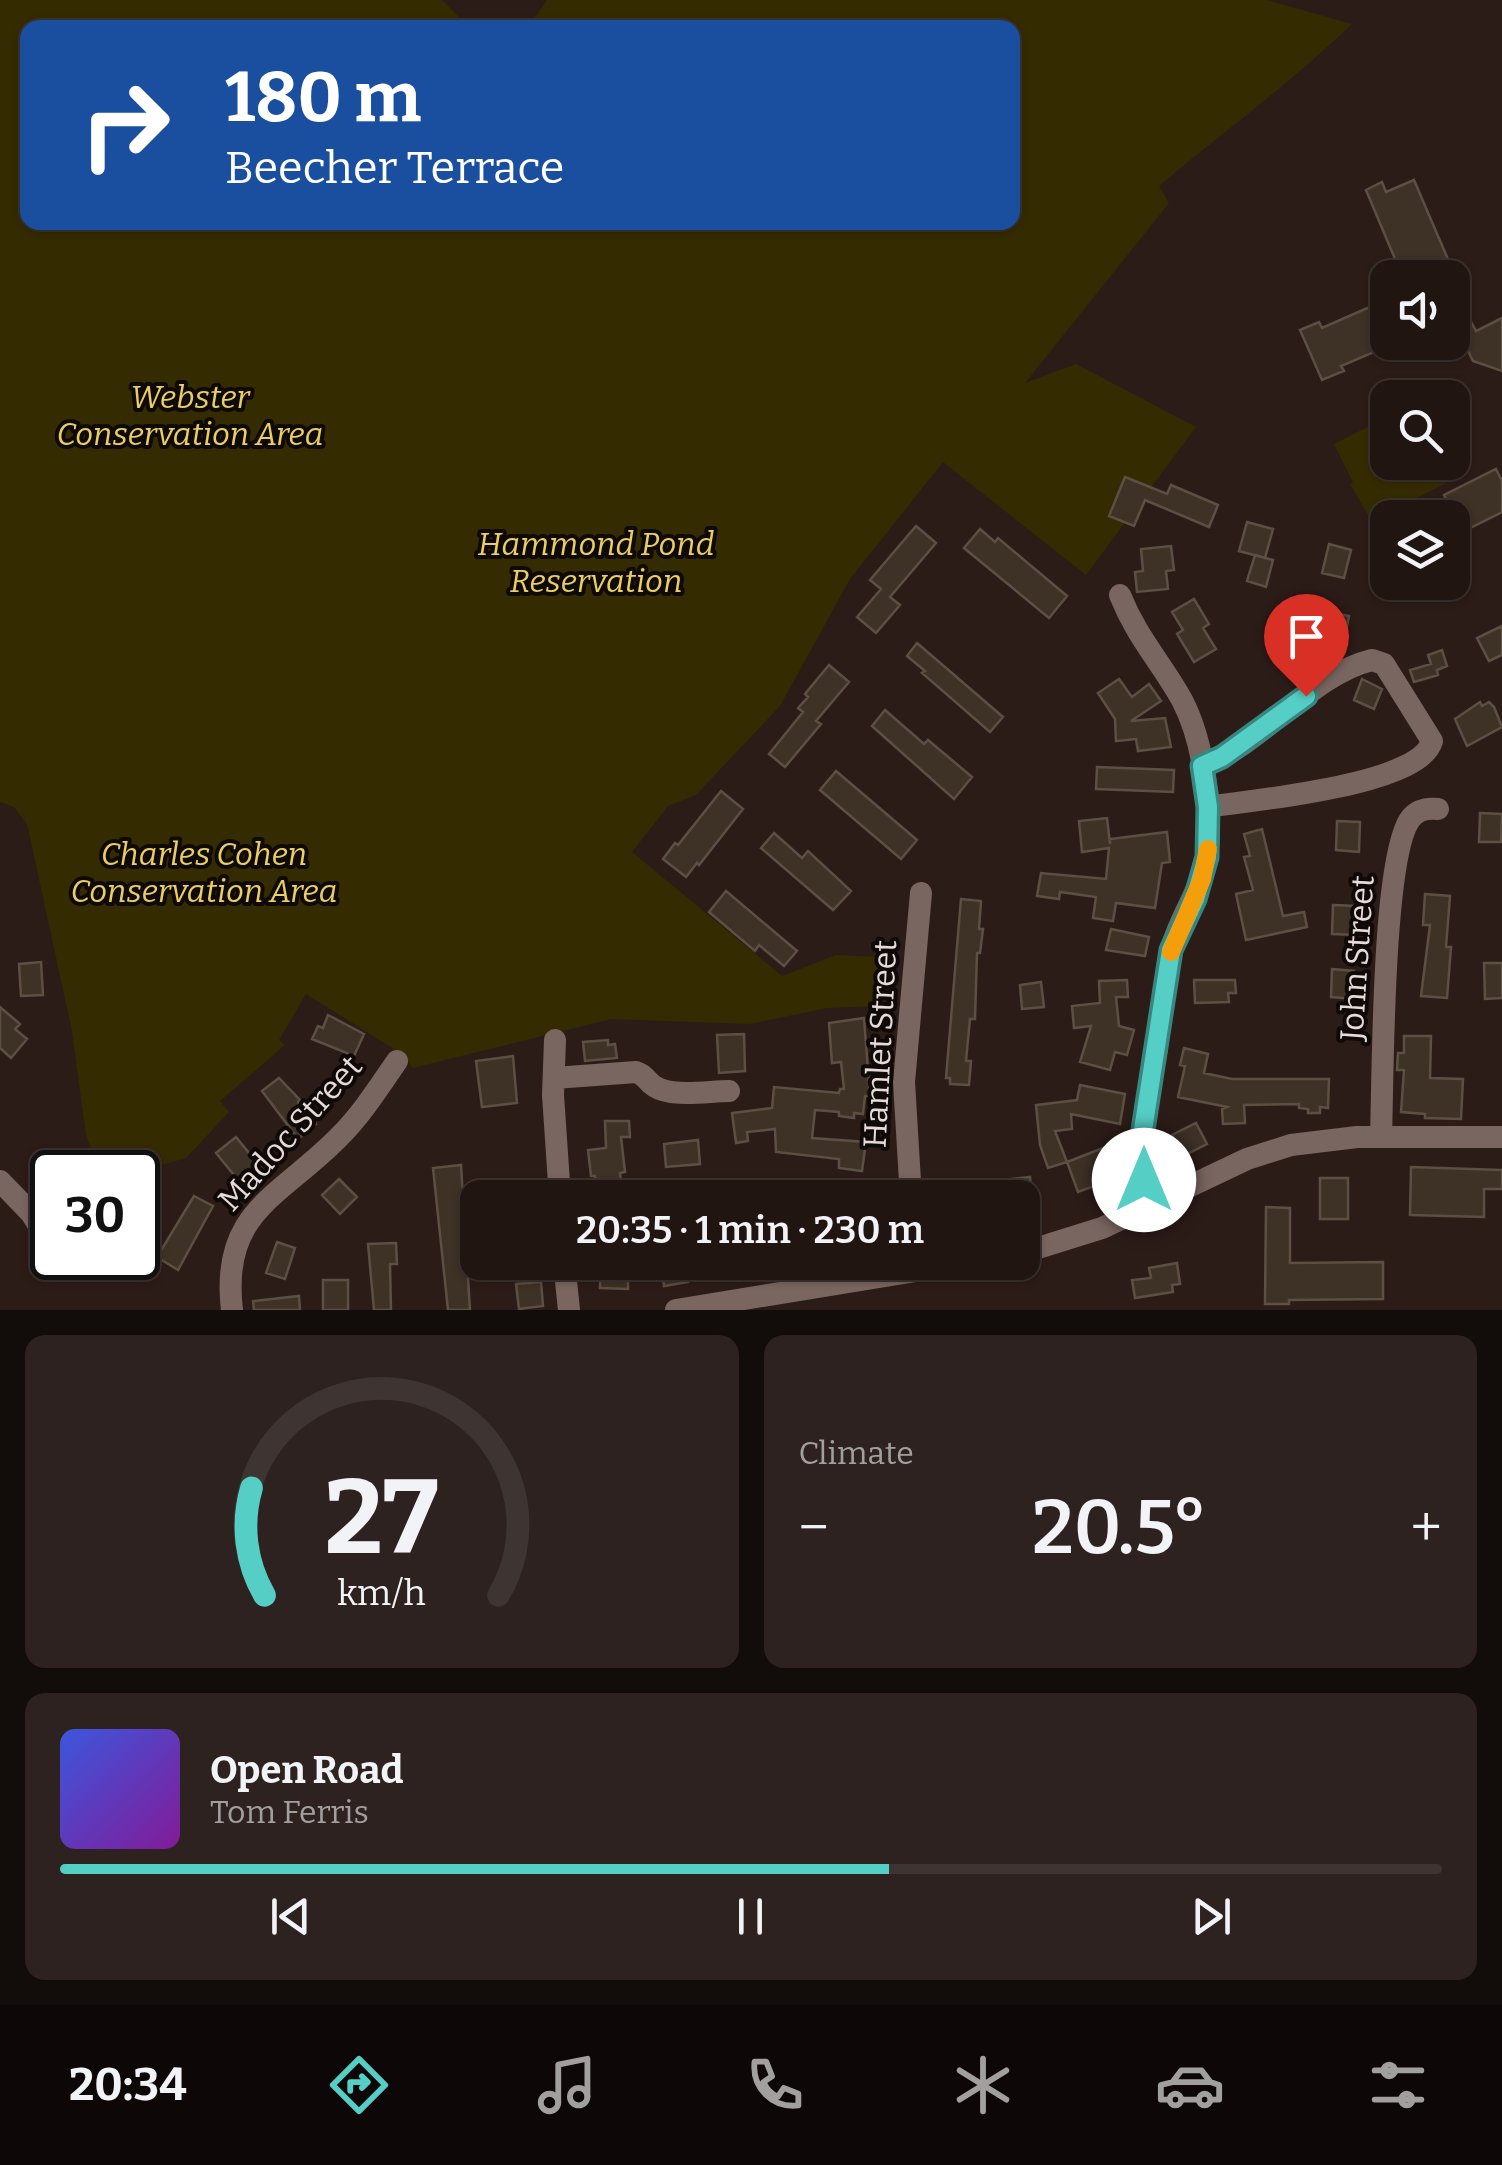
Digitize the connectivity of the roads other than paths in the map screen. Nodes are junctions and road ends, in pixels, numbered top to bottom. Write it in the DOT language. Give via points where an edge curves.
graph roads {
  1 [pos="1120,595"];
  2 [pos="1202,766"];
  3 [pos="1208,807"];
  4 [pos="1438,808"];
  5 [pos="921,893"];
  6 [pos="556,1040"];
  7 [pos="397,1062"];
  8 [pos="554,1078"];
  9 [pos="728,1091"];
  10 [pos="1382,1136"];
  11 [pos="1502,1137"];
  12 [pos="559,1180"];
  13 [pos="910,1180"];
  14 [pos="0,1181"];
  15 [pos="1152,1205"];
  16 [pos="30,1211"];
  17 [pos="1040,1247"];
  18 [pos="566,1280"];
  19 [pos="852,1280"];
  20 [pos="712,1307"];
  21 [pos="232,1310"];
  22 [pos="569,1310"];
  23 [pos="676,1310"];
  1 -- 2 [label="street" via="1139,638 1184,703"];
  2 -- 3 [label="street"];
  2 -- 3 [label="street" via="1320,686 1372,660 1384,664 1432,741 1424,754 1371,780"];
  3 -- 15 [label="street" via="1206,869 1171,950 1143,1130 1141,1168"];
  4 -- 10 [label="street, John Street" via="1411,818 1398,852"];
  5 -- 13 [label="street, Hamlet Street" via="904,1082"];
  6 -- 8 [label="street"];
  7 -- 21 [label="street, Madoc Street" via="340,1136 244,1226 232,1260"];
  8 -- 9 [label="street" via="636,1072 673,1092"];
  8 -- 12 [label="street"];
  10 -- 11 [label="street"];
  10 -- 15 [label="street" via="1274,1149"];
  14 -- 16 [label="street"];
  15 -- 17 [label="street"];
  18 -- 22 [label="street"];
  19 -- 20 [label="street"];
  20 -- 23 [label="street"];
}
